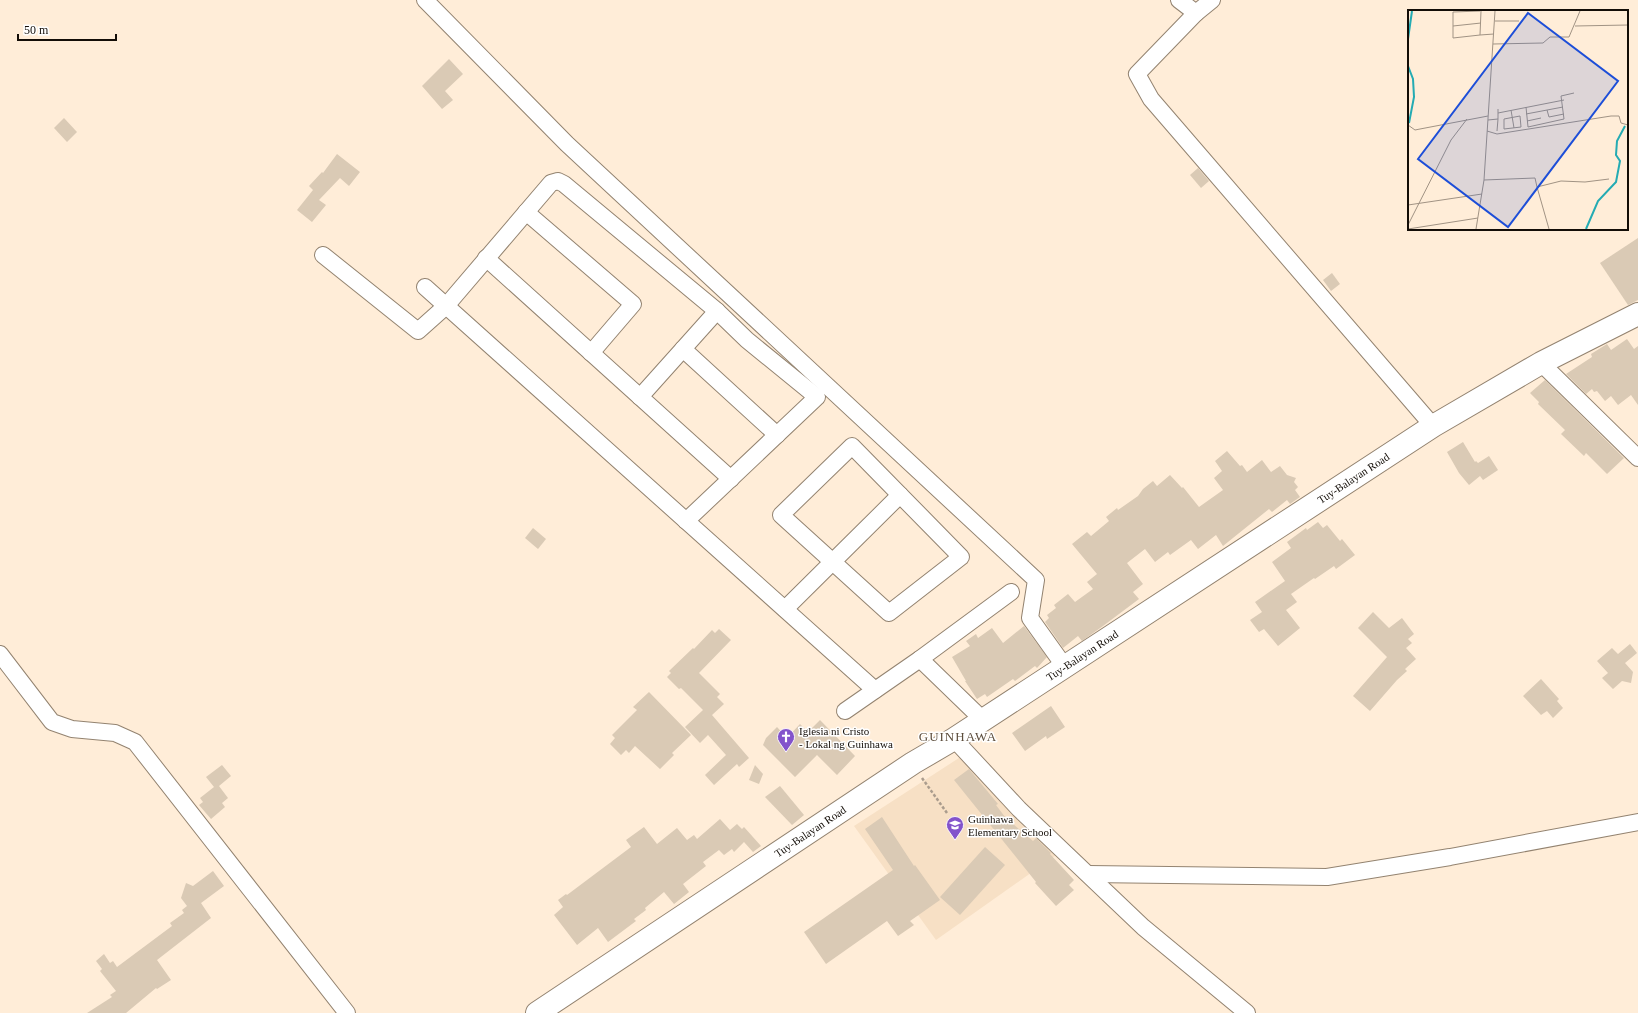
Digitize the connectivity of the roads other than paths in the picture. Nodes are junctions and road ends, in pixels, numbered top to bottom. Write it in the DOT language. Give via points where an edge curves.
graph roads {
  1 [pos="425,0"];
  2 [pos="1180,0"];
  3 [pos="1212,0"];
  4 [pos="1196,13"];
  5 [pos="526,212"];
  6 [pos="323,254"];
  7 [pos="486,258"];
  8 [pos="425,287"];
  9 [pos="446,306"];
  10 [pos="717,311"];
  11 [pos="1638,314"];
  12 [pos="683,349"];
  13 [pos="591,353"];
  14 [pos="1541,363"];
  15 [pos="640,397"];
  16 [pos="1433,426"];
  17 [pos="776,435"];
  18 [pos="1638,458"];
  19 [pos="730,479"];
  20 [pos="900,495"];
  21 [pos="686,521"];
  22 [pos="832,562"];
  23 [pos="1011,592"];
  24 [pos="785,609"];
  25 [pos="0,654"];
  26 [pos="920,659"];
  27 [pos="1065,666"];
  28 [pos="875,690"];
  29 [pos="845,711"];
  30 [pos="983,720"];
  31 [pos="954,739"];
  32 [pos="1638,822"];
  33 [pos="1088,874"];
  34 [pos="347,1013"];
  35 [pos="537,1013"];
  36 [pos="1247,1013"];
  1 -- 27 [label="street" via="567,144 1036,580 1030,618"];
  2 -- 4 [label="street"];
  3 -- 4 [label="street"];
  4 -- 16 [label="street" via="1137,74 1147,93"];
  5 -- 7 [label="street"];
  5 -- 10 [label="street" via="551,182 558,181 564,184"];
  5 -- 13 [label="street" via="633,304"];
  6 -- 9 [label="street" via="418,331"];
  7 -- 9 [label="street"];
  7 -- 13 [label="street"];
  8 -- 9 [label="street"];
  9 -- 21 [label="street"];
  10 -- 12 [label="street"];
  10 -- 17 [label="street" via="747,340 817,397"];
  11 -- 14 [label="main road, Tuy-Balayan Road"];
  12 -- 15 [label="street"];
  12 -- 17 [label="street"];
  13 -- 15 [label="street"];
  14 -- 16 [label="main road, Tuy-Balayan Road"];
  14 -- 18 [label="street"];
  15 -- 19 [label="street"];
  16 -- 27 [label="main road, Tuy-Balayan Road"];
  17 -- 19 [label="street"];
  19 -- 21 [label="street"];
  20 -- 22 [label="street"];
  20 -- 22 [label="street" via="852,446 781,515"];
  20 -- 22 [label="street" via="961,557 890,613"];
  21 -- 24 [label="street"];
  22 -- 24 [label="street"];
  23 -- 26 [label="street"];
  24 -- 28 [label="street"];
  25 -- 34 [label="street" via="52,722 72,729 115,733 135,742"];
  26 -- 28 [label="street"];
  26 -- 30 [label="street"];
  27 -- 30 [label="main road, Tuy-Balayan Road"];
  28 -- 29 [label="street"];
  30 -- 31 [label="main road, Tuy-Balayan Road"];
  31 -- 33 [label="street" via="1019,809"];
  31 -- 35 [label="main road, Tuy-Balayan Road"];
  32 -- 33 [label="street" via="1327,877"];
  33 -- 36 [label="street" via="1143,927"];
}
